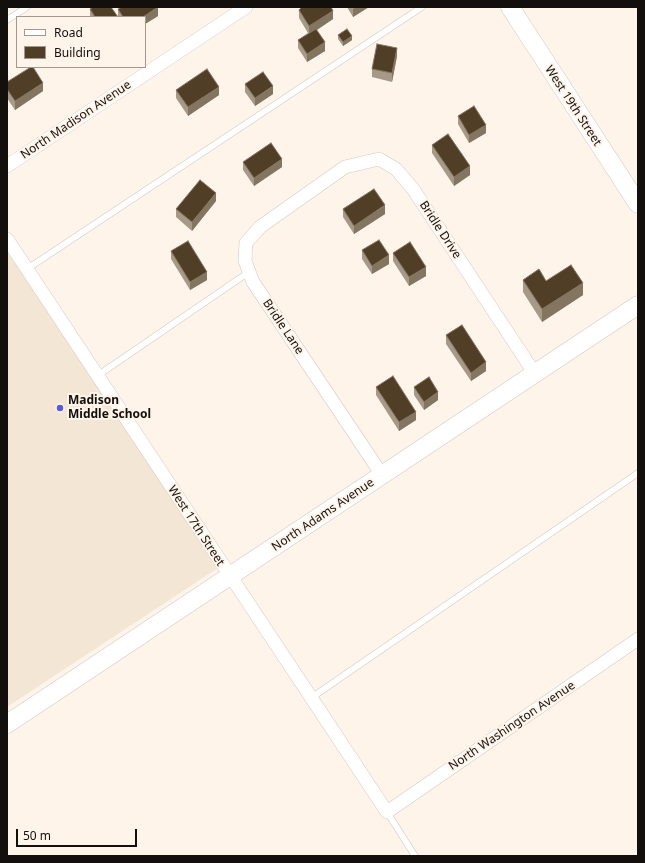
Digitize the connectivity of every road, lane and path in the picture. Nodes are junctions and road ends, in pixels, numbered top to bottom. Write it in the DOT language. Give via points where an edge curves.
graph roads {
  1 [pos="27,7"];
  2 [pos="246,7"];
  3 [pos="422,7"];
  4 [pos="510,7"];
  5 [pos="7,20"];
  6 [pos="7,166"];
  7 [pos="311,191"];
  8 [pos="638,204"];
  9 [pos="7,239"];
  10 [pos="27,269"];
  11 [pos="249,272"];
  12 [pos="638,305"];
  13 [pos="535,374"];
  14 [pos="97,376"];
  15 [pos="638,472"];
  16 [pos="382,475"];
  17 [pos="230,577"];
  18 [pos="638,640"];
  19 [pos="311,698"];
  20 [pos="7,724"];
  21 [pos="387,812"];
  22 [pos="415,856"];
  1 -- 5 [label="lane"];
  2 -- 6 [label="street, North Madison Avenue"];
  3 -- 10 [label="lane"];
  4 -- 8 [label="street, West 19th Street"];
  7 -- 11 [label="street, Bridle Lane" via="260,227 246,243 245,261"];
  7 -- 13 [label="street, Bridle Drive" via="344,167 379,159 396,169 413,189"];
  9 -- 10 [label="street, West 17th Street"];
  10 -- 14 [label="street, West 17th Street"];
  11 -- 14 [label="lane"];
  11 -- 16 [label="street, Bridle Lane" via="253,282"];
  12 -- 13 [label="street, North Adams Avenue"];
  13 -- 16 [label="street, North Adams Avenue"];
  14 -- 17 [label="street, West 17th Street"];
  15 -- 19 [label="lane"];
  16 -- 17 [label="street, North Adams Avenue"];
  17 -- 19 [label="street, West 17th Street"];
  17 -- 20 [label="street, North Adams Avenue"];
  18 -- 21 [label="street, North Washington Avenue"];
  19 -- 21 [label="street, West 17th Street"];
  21 -- 22 [label="lane"];
}
